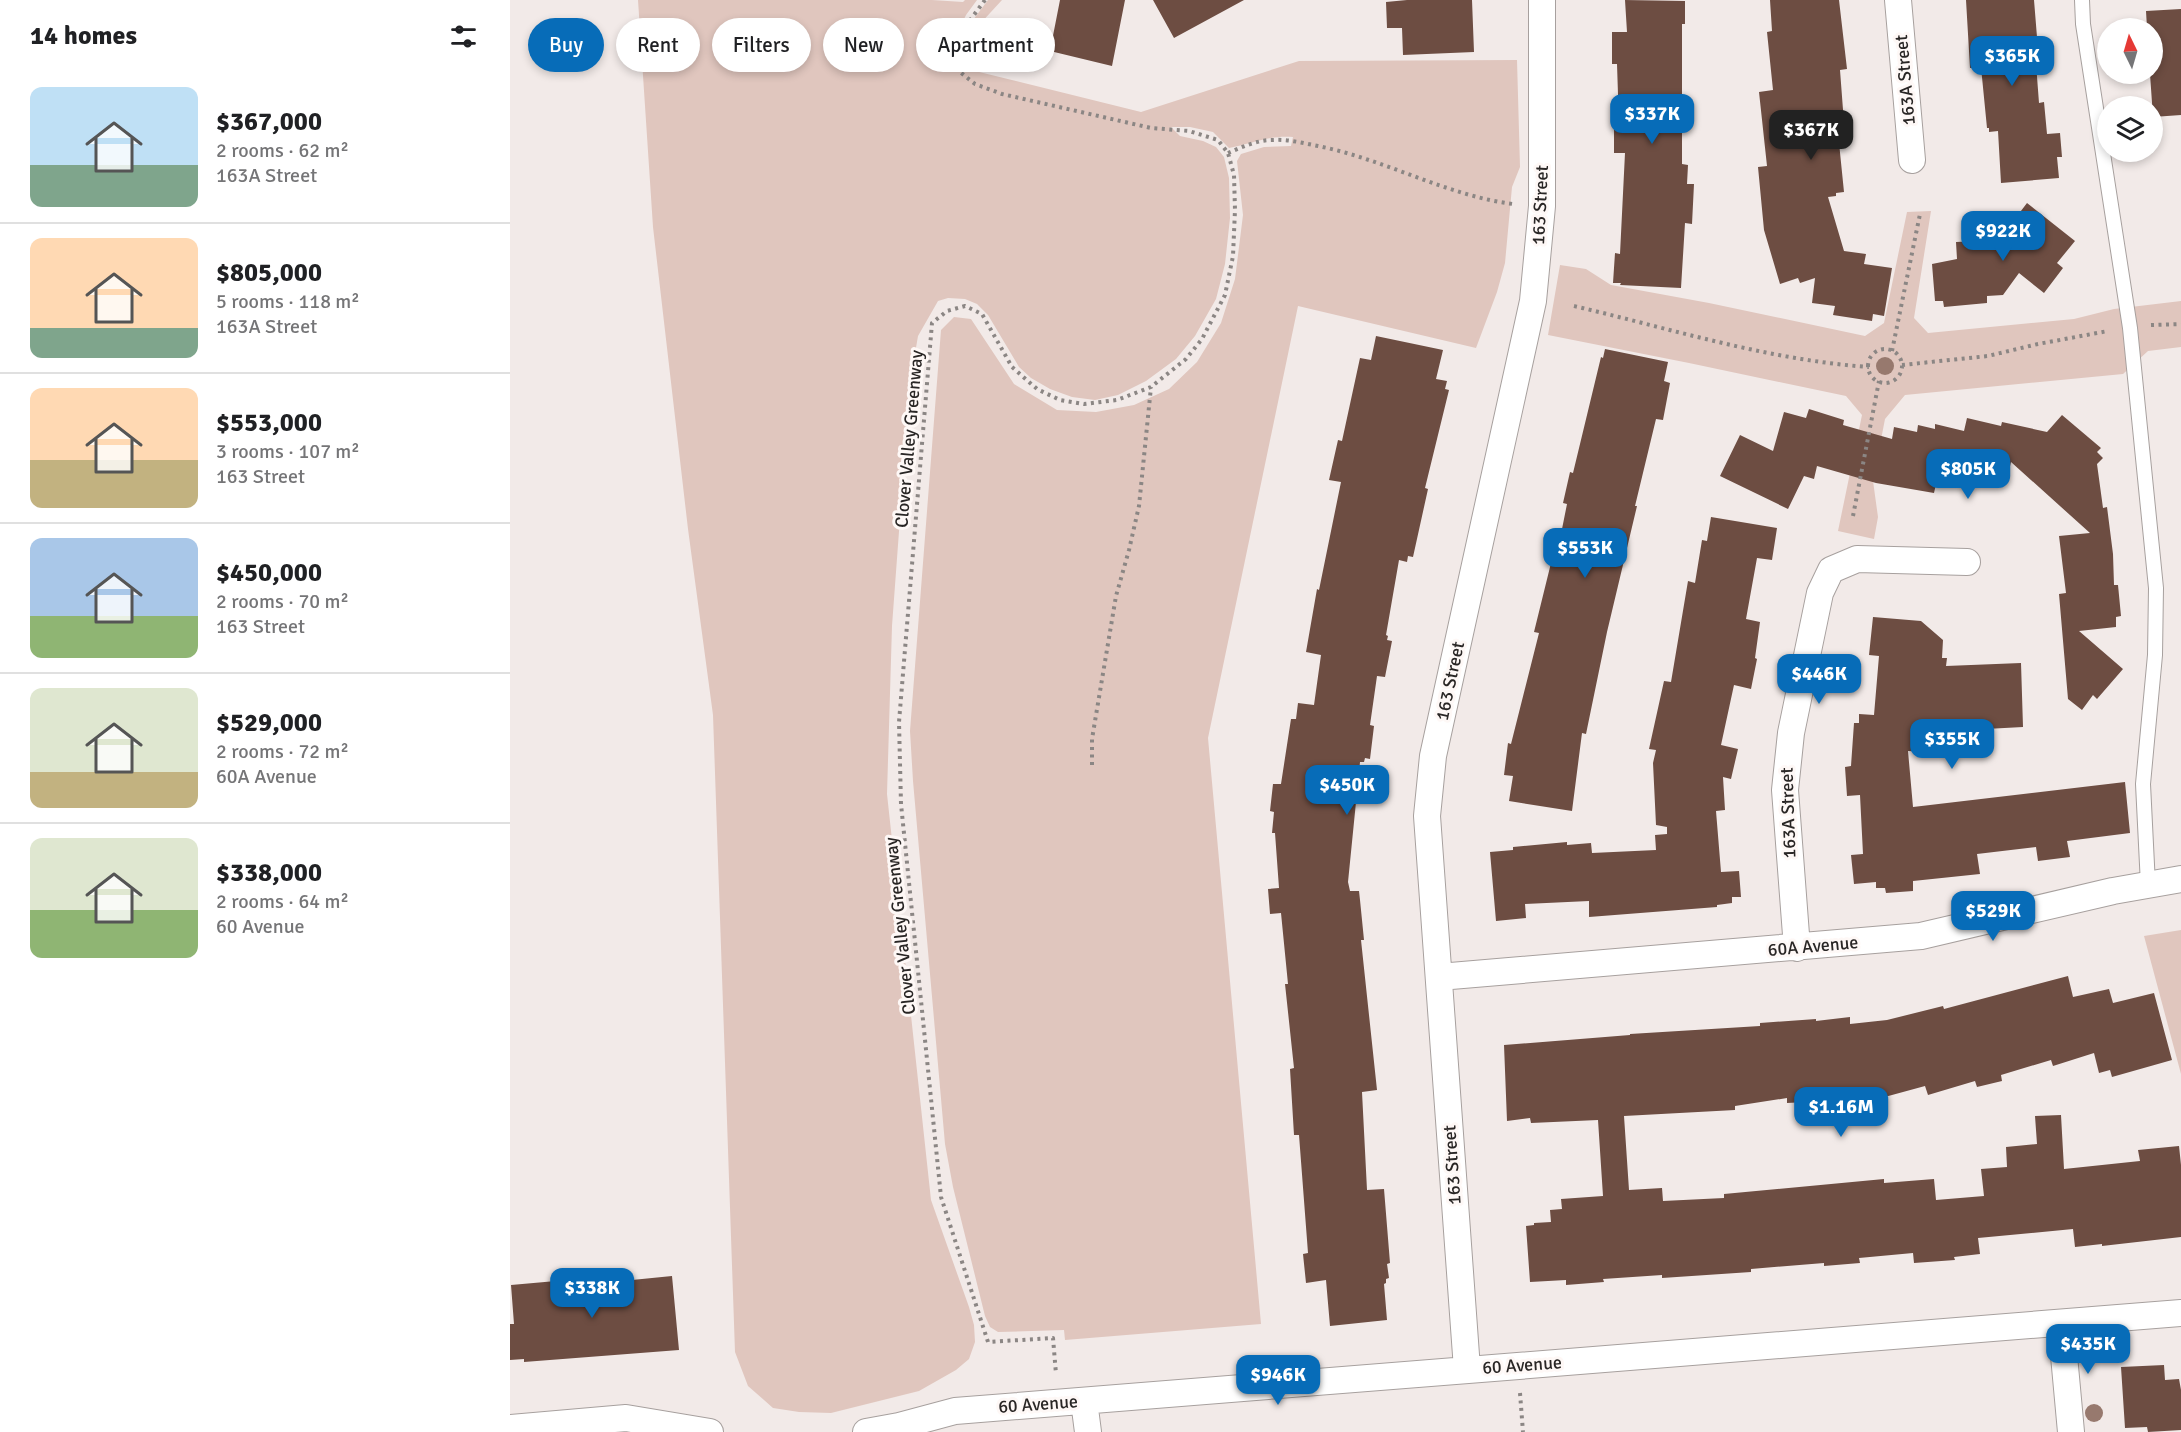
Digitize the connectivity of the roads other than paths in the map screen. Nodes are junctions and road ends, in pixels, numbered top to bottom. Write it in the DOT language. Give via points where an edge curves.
graph roads {
  1 [pos="1542,0"];
  2 [pos="1898,0"];
  3 [pos="2082,0"];
  4 [pos="1912,160"];
  5 [pos="1967,562"];
  6 [pos="2181,879"];
  7 [pos="2148,885"];
  8 [pos="1797,948"];
  9 [pos="1439,977"];
  10 [pos="2181,1313"];
  11 [pos="2061,1323"];
  12 [pos="1467,1369"];
  13 [pos="1084,1401"];
  14 [pos="510,1428"];
  15 [pos="710,1432"];
  16 [pos="866,1432"];
  17 [pos="1088,1432"];
  18 [pos="2071,1432"];
  1 -- 9 [label="street, 163 Street" via="1542,206 1533,301 1433,756 1427,816"];
  2 -- 4 [label="street, 163A Street"];
  3 -- 7 [label="lane" via="2130,328 2156,588 2155,655 2143,784"];
  5 -- 8 [label="street, 163A Street" via="1857,559 1831,570 1820,593 1791,733 1785,790"];
  6 -- 7 [label="street, 60A Avenue"];
  7 -- 8 [label="street, 60A Avenue" via="1921,936"];
  8 -- 9 [label="street, 60A Avenue"];
  9 -- 12 [label="street, 163 Street"];
  10 -- 11 [label="street, 60 Avenue"];
  11 -- 12 [label="street, 60 Avenue"];
  11 -- 18 [label="street"];
  12 -- 13 [label="street, 60 Avenue"];
  13 -- 16 [label="street, 60 Avenue" via="955,1410"];
  13 -- 17 [label="street"];
  14 -- 15 [label="street" via="626,1418"];
}
